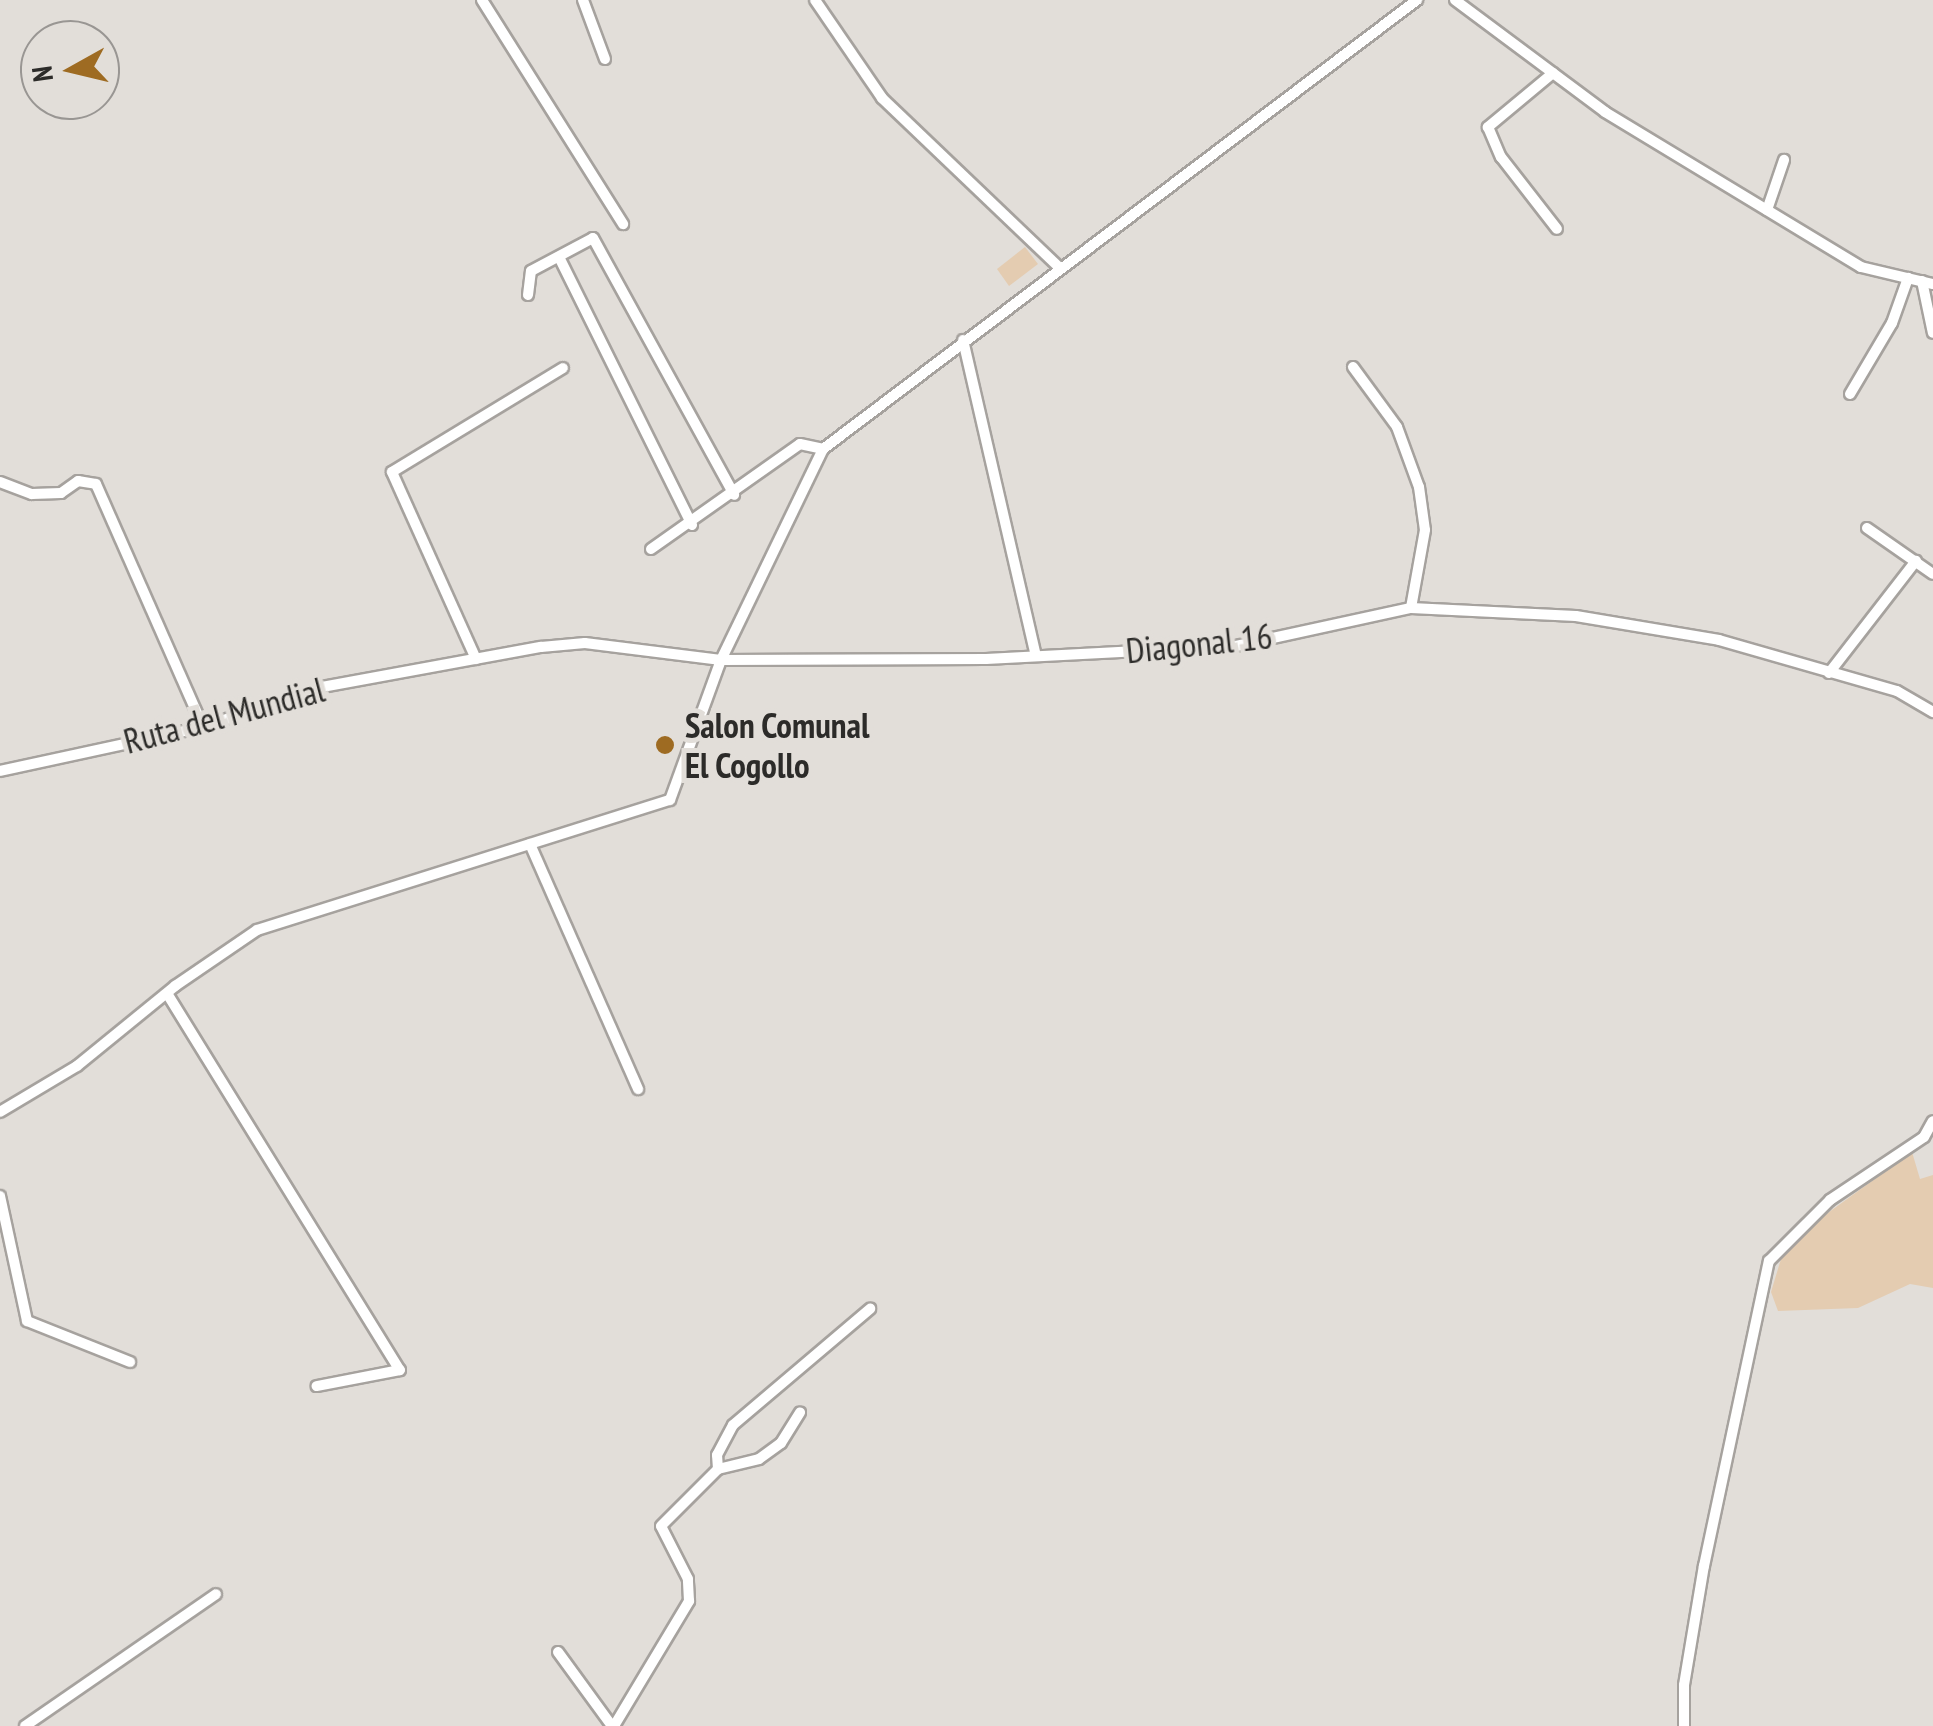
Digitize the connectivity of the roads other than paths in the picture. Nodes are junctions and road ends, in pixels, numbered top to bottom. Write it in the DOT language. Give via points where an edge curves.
graph roads {
  1 [pos="482,0"];
  2 [pos="583,0"];
  3 [pos="815,0"];
  4 [pos="1417,0"];
  5 [pos="1454,0"];
  6 [pos="606,59"];
  7 [pos="1553,73"];
  8 [pos="1784,160"];
  9 [pos="1768,210"];
  10 [pos="623,224"];
  11 [pos="1557,229"];
  12 [pos="560,259"];
  13 [pos="1058,266"];
  14 [pos="1908,278"];
  15 [pos="1927,282"];
  16 [pos="528,295"];
  17 [pos="1933,333"];
  18 [pos="963,340"];
  19 [pos="1353,367"];
  20 [pos="562,368"];
  21 [pos="1850,394"];
  22 [pos="824,449"];
  23 [pos="0,482"];
  24 [pos="734,495"];
  25 [pos="692,525"];
  26 [pos="1867,528"];
  27 [pos="651,549"];
  28 [pos="1916,561"];
  29 [pos="1933,574"];
  30 [pos="1411,608"];
  31 [pos="1036,656"];
  32 [pos="476,659"];
  33 [pos="721,660"];
  34 [pos="450,664"];
  35 [pos="1829,673"];
  36 [pos="1933,712"];
  37 [pos="203,727"];
  38 [pos="0,771"];
  39 [pos="530,844"];
  40 [pos="168,996"];
  41 [pos="638,1089"];
  42 [pos="0,1112"];
  43 [pos="1933,1121"];
  44 [pos="0,1196"];
  45 [pos="870,1309"];
  46 [pos="130,1362"];
  47 [pos="317,1386"];
  48 [pos="800,1413"];
  49 [pos="718,1469"];
  50 [pos="216,1594"];
  51 [pos="558,1652"];
  52 [pos="25,1726"];
  53 [pos="613,1726"];
  54 [pos="1684,1726"];
  1 -- 10 [label="street"];
  2 -- 6 [label="street"];
  3 -- 13 [label="street" via="882,98"];
  4 -- 13 [label="street"];
  5 -- 7 [label="street"];
  7 -- 9 [label="street"];
  7 -- 11 [label="street" via="1488,127 1500,157"];
  8 -- 9 [label="street"];
  9 -- 14 [label="street" via="1861,267"];
  12 -- 16 [label="street" via="531,271"];
  12 -- 24 [label="street" via="593,238"];
  12 -- 25 [label="street"];
  13 -- 18 [label="street"];
  14 -- 15 [label="street"];
  14 -- 21 [label="street" via="1892,323"];
  15 -- 17 [label="street"];
  18 -- 22 [label="street"];
  18 -- 31 [label="street"];
  19 -- 30 [label="street" via="1397,427 1418,488 1426,530"];
  20 -- 32 [label="street" via="392,472"];
  22 -- 24 [label="street" via="800,444"];
  22 -- 33 [label="street"];
  23 -- 37 [label="street" via="32,494 61,493 78,481 96,484"];
  24 -- 25 [label="street"];
  25 -- 27 [label="street"];
  26 -- 28 [label="street"];
  28 -- 29 [label="street"];
  28 -- 35 [label="street"];
  30 -- 31 [label="street, Diagonal 16" via="1236,646"];
  30 -- 35 [label="street, Diagonal 16" via="1576,616 1719,640"];
  31 -- 33 [label="street, Diagonal 16"];
  32 -- 33 [label="street, Diagonal 16" via="585,643"];
  32 -- 34 [label="street, Diagonal 16"];
  33 -- 39 [label="street" via="670,800"];
  34 -- 37 [label="street, Ruta del Mundial" via="322,687"];
  35 -- 36 [label="street, Diagonal 16" via="1897,692"];
  37 -- 38 [label="street, Ruta del Mundial"];
  39 -- 40 [label="street" via="258,930"];
  39 -- 41 [label="street"];
  40 -- 42 [label="street" via="77,1066"];
  40 -- 47 [label="street" via="400,1370"];
  43 -- 54 [label="street" via="1924,1137 1830,1200 1769,1261 1704,1566 1684,1685"];
  44 -- 46 [label="street" via="27,1321"];
  45 -- 49 [label="street" via="733,1425 717,1455"];
  48 -- 49 [label="street" via="781,1443 759,1460"];
  49 -- 53 [label="street" via="661,1526 688,1579 688,1601"];
  50 -- 52 [label="street"];
  51 -- 53 [label="street"];
}
